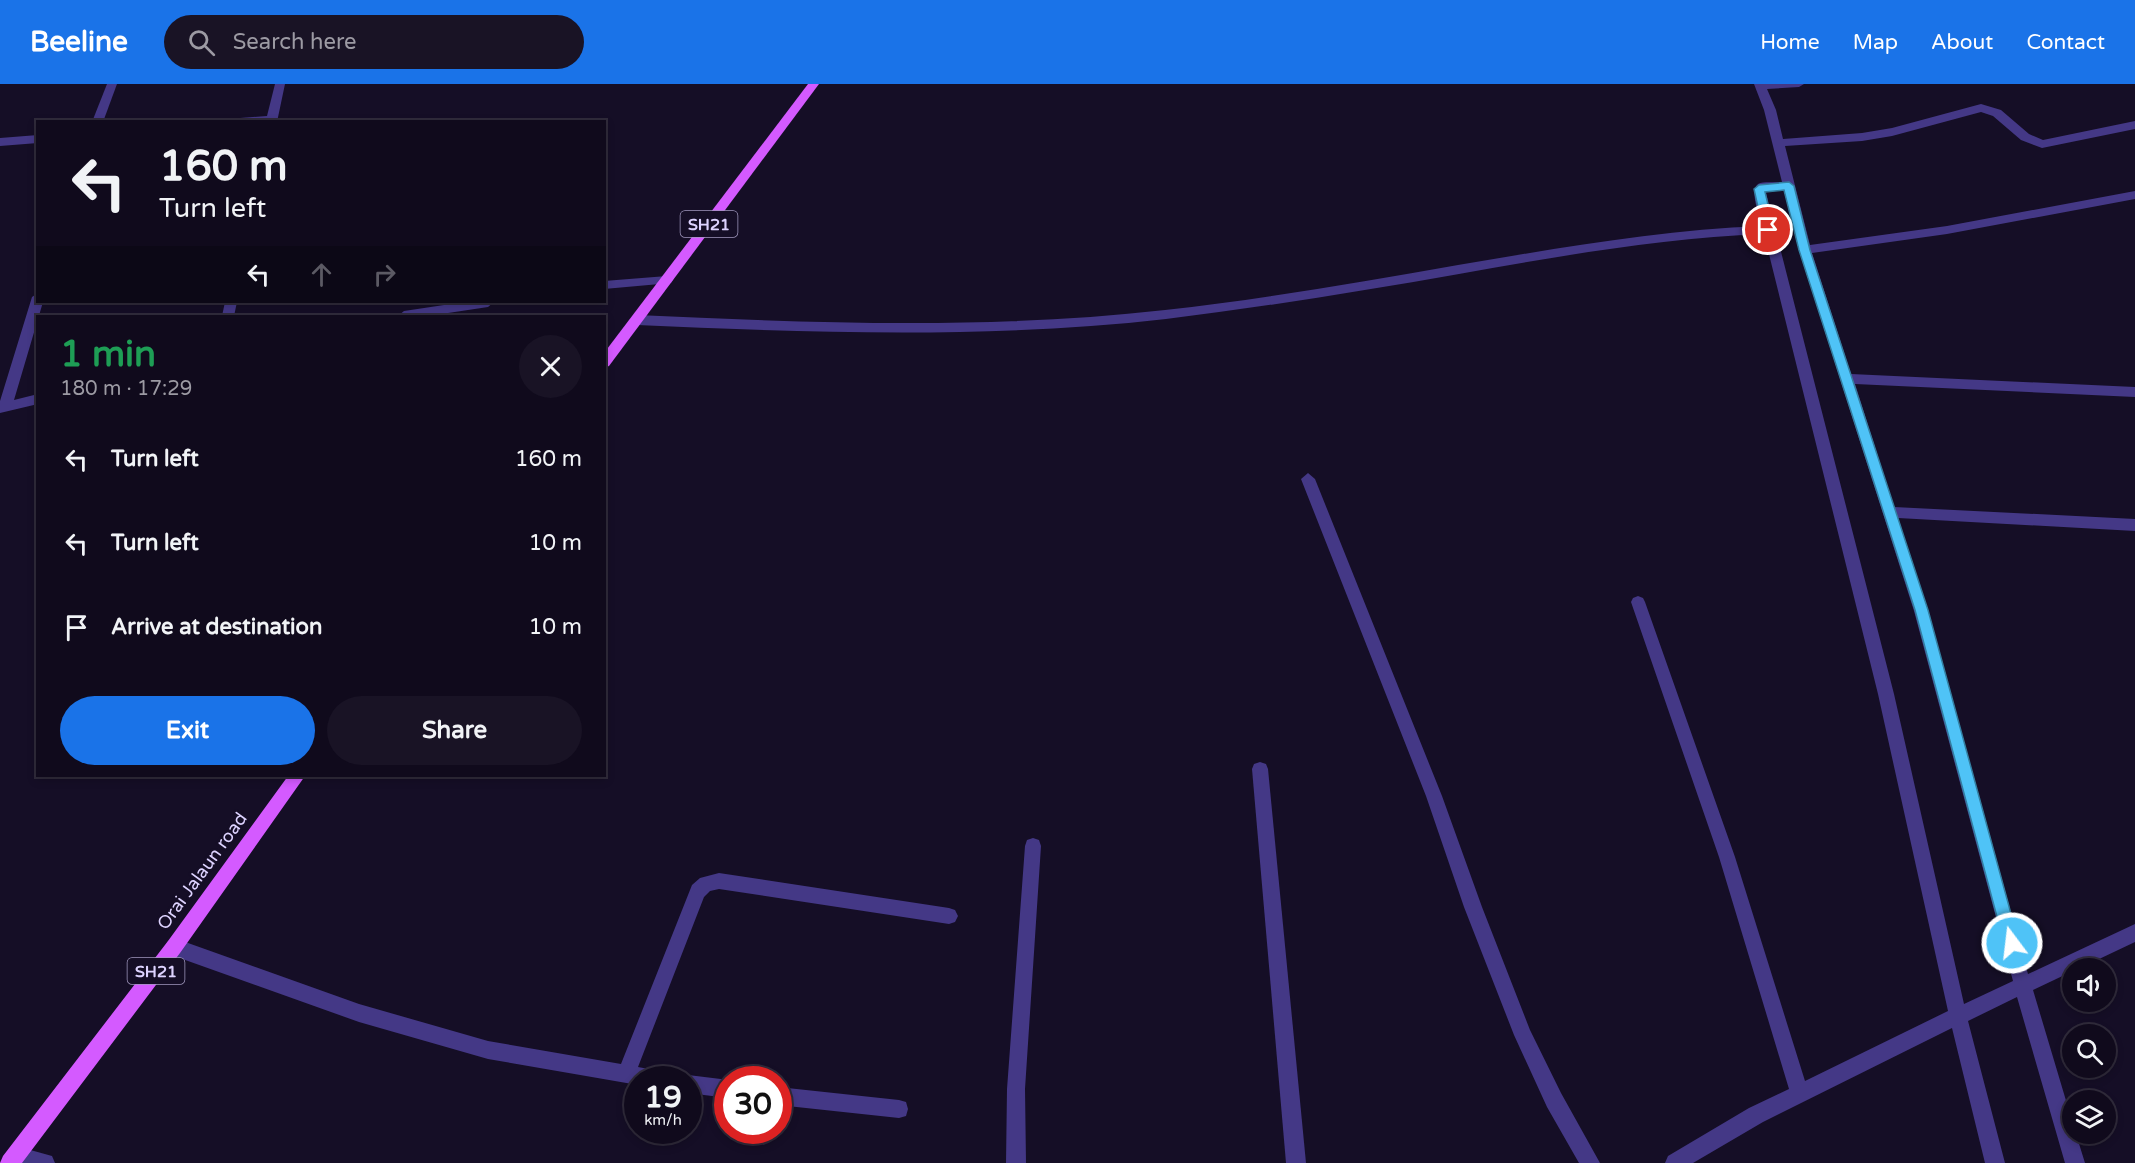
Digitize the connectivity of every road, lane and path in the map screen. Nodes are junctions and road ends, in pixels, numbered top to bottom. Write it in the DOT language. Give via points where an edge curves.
graph roads {
  1 [pos="112,84"];
  2 [pos="280,84"];
  3 [pos="814,84"];
  4 [pos="1799,84"];
  5 [pos="1760,85"];
  6 [pos="97,120"];
  7 [pos="272,120"];
  8 [pos="2135,125"];
  9 [pos="36,139"];
  10 [pos="0,142"];
  11 [pos="1778,142"];
  12 [pos="1775,186"];
  13 [pos="2135,195"];
  14 [pos="1768,230"];
  15 [pos="1805,250"];
  16 [pos="667,280"];
  17 [pos="606,285"];
  18 [pos="36,303"];
  19 [pos="482,303"];
  20 [pos="410,315"];
  21 [pos="637,320"];
  22 [pos="606,360"];
  23 [pos="1847,379"];
  24 [pos="2135,392"];
  25 [pos="36,399"];
  26 [pos="3,407"];
  27 [pos="1308,479"];
  28 [pos="1889,512"];
  29 [pos="2135,525"];
  30 [pos="1638,602"];
  31 [pos="1260,769"];
  32 [pos="296,777"];
  33 [pos="1033,846"];
  34 [pos="949,916"];
  35 [pos="2135,933"];
  36 [pos="174,946"];
  37 [pos="2015,991"];
  38 [pos="1958,1016"];
  39 [pos="630,1066"];
  40 [pos="624,1075"];
  41 [pos="1800,1094"];
  42 [pos="792,1098"];
  43 [pos="899,1109"];
  44 [pos="13,1159"];
  45 [pos="45,1163"];
  46 [pos="1016,1163"];
  47 [pos="1296,1163"];
  48 [pos="1590,1163"];
  49 [pos="1675,1163"];
  50 [pos="1995,1163"];
  51 [pos="2075,1163"];
  1 -- 6 [label="street"];
  2 -- 7 [label="street"];
  3 -- 16 [label="main road, SH21"];
  4 -- 5 [label="street"];
  5 -- 11 [label="street"];
  8 -- 11 [label="street" via="2042,144 2025,137 1997,113 1981,108 1892,132"];
  9 -- 10 [label="street"];
  11 -- 12 [label="street"];
  12 -- 14 [label="street" via="1760,193"];
  12 -- 15 [label="street"];
  13 -- 15 [label="street" via="1947,230"];
  14 -- 21 [label="street" via="1662,237 1314,294 1166,315 1064,324 904,329"];
  14 -- 38 [label="street" via="1886,694"];
  15 -- 23 [label="street"];
  16 -- 17 [label="street"];
  16 -- 21 [label="main road, SH21"];
  18 -- 26 [label="street"];
  19 -- 20 [label="street"];
  21 -- 22 [label="main road, SH21"];
  23 -- 24 [label="street"];
  23 -- 28 [label="street"];
  25 -- 26 [label="street"];
  27 -- 48 [label="street" via="1434,796 1523,1035"];
  28 -- 29 [label="street"];
  28 -- 37 [label="street" via="1921,610"];
  30 -- 41 [label="street" via="1727,857"];
  31 -- 47 [label="street"];
  32 -- 36 [label="main road, Orai Jalaun road / SH21"];
  33 -- 46 [label="street" via="1016,1089"];
  34 -- 39 [label="street" via="720,881 706,884 698,891"];
  35 -- 37 [label="street"];
  36 -- 40 [label="street" via="359,1013 477,1047"];
  36 -- 44 [label="main road, Orai Jalaun road / SH21"];
  37 -- 38 [label="street"];
  37 -- 51 [label="street"];
  38 -- 41 [label="street"];
  38 -- 50 [label="street"];
  41 -- 49 [label="street"];
  42 -- 43 [label="street"];
  44 -- 45 [label="street"];
}
